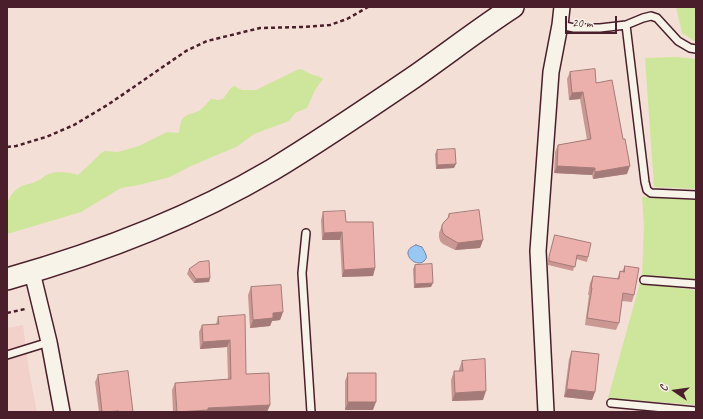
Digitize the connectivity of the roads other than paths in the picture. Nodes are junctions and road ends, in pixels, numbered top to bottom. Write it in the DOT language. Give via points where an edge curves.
graph roads {
  1 [pos="512,7"];
  2 [pos="562,7"];
  3 [pos="560,25"];
  4 [pos="626,25"];
  5 [pos="696,49"];
  6 [pos="696,195"];
  7 [pos="306,232"];
  8 [pos="32,272"];
  9 [pos="7,279"];
  10 [pos="644,280"];
  11 [pos="696,284"];
  12 [pos="49,342"];
  13 [pos="7,355"];
  14 [pos="612,403"];
  15 [pos="696,411"];
  16 [pos="62,412"];
  17 [pos="311,412"];
  18 [pos="546,412"];
  1 -- 8 [label="main road" via="340,127 272,170 154,229"];
  2 -- 3 [label="street"];
  3 -- 4 [label="lane" via="574,28"];
  3 -- 18 [label="street" via="551,72 538,251"];
  4 -- 5 [label="lane" via="651,16 657,18 678,41"];
  4 -- 6 [label="lane" via="647,190 651,193"];
  7 -- 17 [label="lane" via="302,273"];
  8 -- 9 [label="main road"];
  8 -- 12 [label="street"];
  10 -- 11 [label="lane"];
  12 -- 13 [label="lane"];
  12 -- 16 [label="street"];
  14 -- 15 [label="lane"];
}
